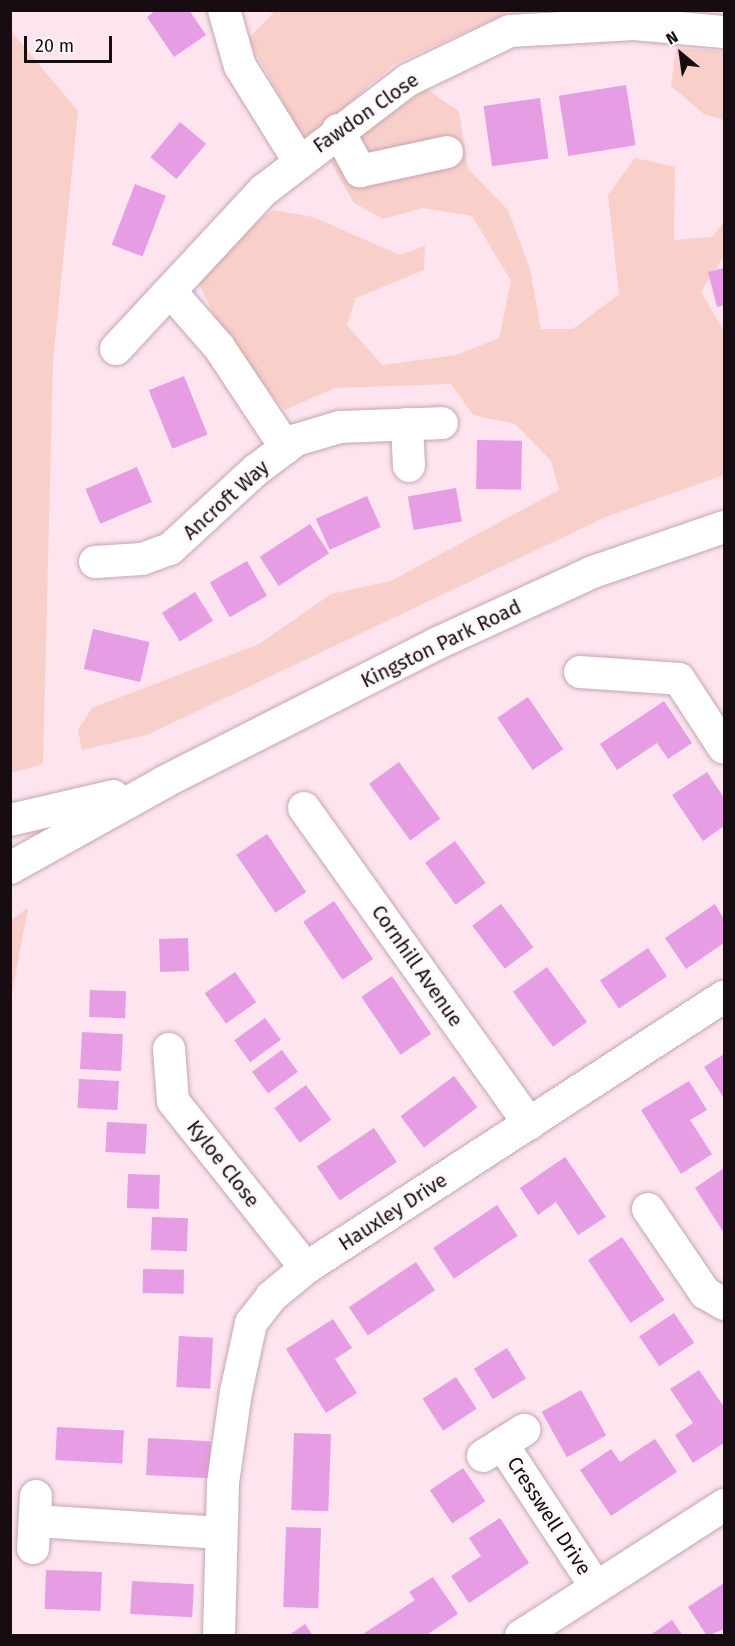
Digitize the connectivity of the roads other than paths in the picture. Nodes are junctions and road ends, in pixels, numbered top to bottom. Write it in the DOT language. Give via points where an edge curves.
graph roads {
  1 [pos="224,10"];
  2 [pos="724,32"];
  3 [pos="338,130"];
  4 [pos="447,152"];
  5 [pos="299,161"];
  6 [pos="170,291"];
  7 [pos="116,349"];
  8 [pos="442,423"];
  9 [pos="407,424"];
  10 [pos="286,448"];
  11 [pos="409,466"];
  12 [pos="724,527"];
  13 [pos="95,562"];
  14 [pos="579,672"];
  15 [pos="724,748"];
  16 [pos="166,781"];
  17 [pos="304,808"];
  18 [pos="10,820"];
  19 [pos="10,868"];
  20 [pos="724,997"];
  21 [pos="169,1049"];
  22 [pos="529,1124"];
  23 [pos="648,1209"];
  24 [pos="306,1268"];
  25 [pos="724,1304"];
  26 [pos="503,1444"];
  27 [pos="724,1505"];
  28 [pos="35,1522"];
  29 [pos="221,1533"];
  30 [pos="596,1587"];
  31 [pos="219,1635"];
  32 [pos="521,1635"];
  1 -- 5 [label="street" via="240,66"];
  2 -- 3 [label="street, Fawdon Close" via="634,24 510,31 408,80"];
  3 -- 4 [label="street" via="360,171"];
  3 -- 5 [label="street, Fawdon Close"];
  5 -- 6 [label="street, Fawdon Close"];
  6 -- 7 [label="street, Fawdon Close"];
  6 -- 10 [label="street, Ancroft Way" via="219,347"];
  8 -- 9 [label="street, Ancroft Way"];
  9 -- 10 [label="street, Ancroft Way" via="340,427"];
  9 -- 11 [label="street"];
  10 -- 13 [label="street, Ancroft Way" via="170,549 142,559"];
  12 -- 16 [label="street, Kingston Park Road" via="593,572 448,638"];
  14 -- 15 [label="street" via="679,679"];
  16 -- 18 [label="street, Kingston Park Road"];
  16 -- 19 [label="street, Kingston Park Road"];
  17 -- 22 [label="street, Cornhill Avenue"];
  20 -- 22 [label="street, Hauxley Drive"];
  21 -- 24 [label="street, Kyloe Close" via="173,1101"];
  22 -- 24 [label="street, Hauxley Drive"];
  23 -- 25 [label="street" via="705,1293"];
  24 -- 29 [label="street, Hauxley Drive" via="271,1296 251,1323 222,1483"];
  26 -- 30 [label="street, Cresswell Drive"];
  27 -- 30 [label="street, Cresswell Drive"];
  28 -- 29 [label="street"];
  29 -- 31 [label="street, Hauxley Drive"];
  30 -- 32 [label="street, Cresswell Drive"];
}
